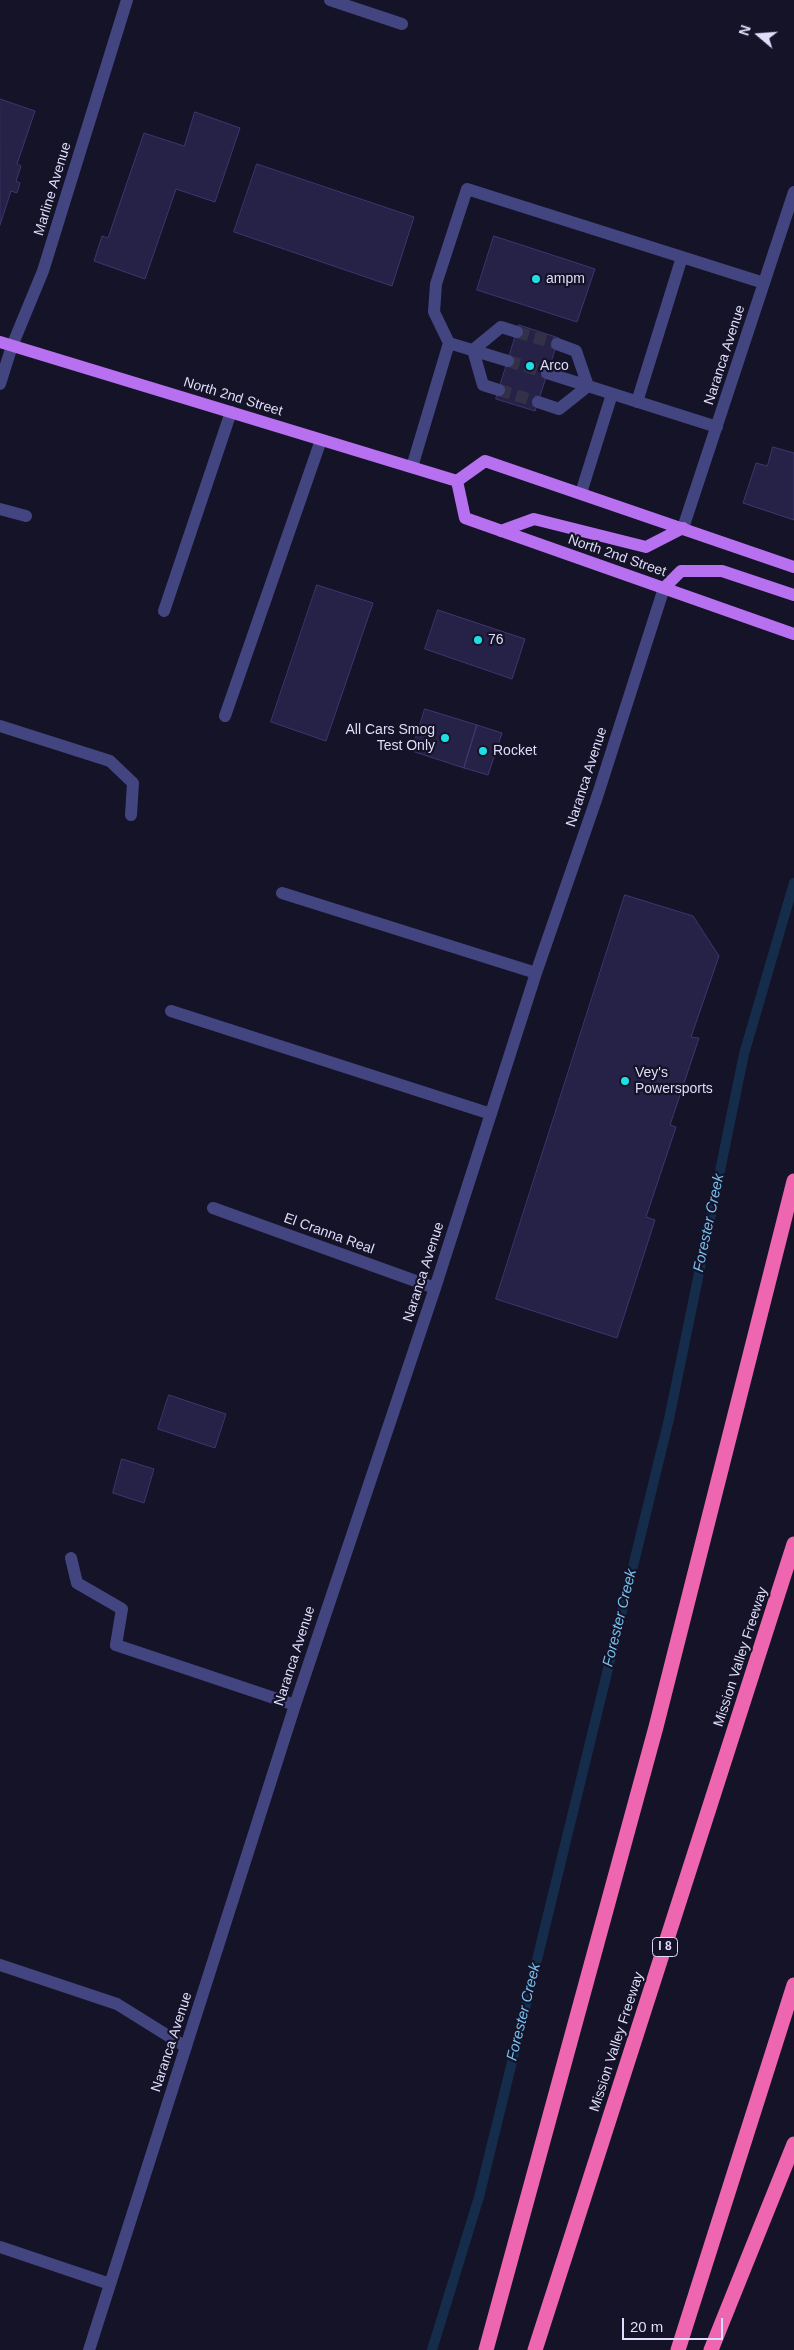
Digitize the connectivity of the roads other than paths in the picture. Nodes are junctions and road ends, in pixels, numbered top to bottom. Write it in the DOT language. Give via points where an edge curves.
graph roads {
  1 [pos="126,0"];
  2 [pos="330,0"];
  3 [pos="402,24"];
  4 [pos="794,192"];
  5 [pos="682,257"];
  6 [pos="764,283"];
  7 [pos="517,332"];
  8 [pos="449,343"];
  9 [pos="6,344"];
  10 [pos="557,344"];
  11 [pos="473,350"];
  12 [pos="508,361"];
  13 [pos="547,373"];
  14 [pos="0,384"];
  15 [pos="588,386"];
  16 [pos="499,390"];
  17 [pos="612,394"];
  18 [pos="538,402"];
  19 [pos="637,402"];
  20 [pos="231,412"];
  21 [pos="717,426"];
  22 [pos="321,440"];
  23 [pos="412,467"];
  24 [pos="457,481"];
  25 [pos="581,493"];
  26 [pos="0,510"];
  27 [pos="26,516"];
  28 [pos="683,528"];
  29 [pos="501,531"];
  30 [pos="794,567"];
  31 [pos="664,588"];
  32 [pos="794,595"];
  33 [pos="164,611"];
  34 [pos="794,634"];
  35 [pos="225,716"];
  36 [pos="0,726"];
  37 [pos="130,815"];
  38 [pos="282,893"];
  39 [pos="536,973"];
  40 [pos="171,1011"];
  41 [pos="491,1114"];
  42 [pos="794,1181"];
  43 [pos="214,1208"];
  44 [pos="435,1288"];
  45 [pos="794,1544"];
  46 [pos="71,1558"];
  47 [pos="295,1705"];
  48 [pos="0,1965"];
  49 [pos="794,1985"];
  50 [pos="186,2047"];
  51 [pos="794,2144"];
  52 [pos="0,2247"];
  53 [pos="110,2284"];
  54 [pos="89,2350"];
  55 [pos="486,2350"];
  56 [pos="535,2350"];
  57 [pos="678,2350"];
  58 [pos="711,2350"];
  1 -- 9 [label="street, Marline Avenue" via="43,271"];
  2 -- 3 [label="street"];
  4 -- 6 [label="street, Naranca Avenue"];
  5 -- 6 [label="street"];
  5 -- 8 [label="street" via="467,189 436,284 434,312"];
  5 -- 19 [label="street"];
  6 -- 21 [label="street, Naranca Avenue"];
  7 -- 11 [label="street" via="501,327"];
  8 -- 11 [label="street"];
  8 -- 23 [label="street"];
  9 -- 14 [label="street, Marline Avenue"];
  9 -- 20 [label="main road, North 2nd Street"];
  10 -- 15 [label="street" via="576,351"];
  11 -- 12 [label="street"];
  11 -- 16 [label="street" via="483,385"];
  13 -- 15 [label="street"];
  15 -- 17 [label="street"];
  15 -- 18 [label="street" via="559,409"];
  17 -- 19 [label="street"];
  17 -- 25 [label="street"];
  19 -- 21 [label="street"];
  20 -- 22 [label="main road, North 2nd Street"];
  20 -- 33 [label="street"];
  21 -- 28 [label="street, Naranca Avenue"];
  22 -- 23 [label="main road, North 2nd Street"];
  22 -- 35 [label="street"];
  23 -- 24 [label="main road, North 2nd Street"];
  24 -- 25 [label="main road" via="485,461"];
  24 -- 29 [label="main road, North 2nd Street" via="465,518"];
  25 -- 28 [label="main road"];
  26 -- 27 [label="street"];
  28 -- 29 [label="main road" via="646,547 534,519"];
  28 -- 30 [label="main road"];
  29 -- 31 [label="main road, North 2nd Street"];
  31 -- 32 [label="main road" via="681,571 704,569 722,571"];
  31 -- 34 [label="main road, North 2nd Street"];
  31 -- 39 [label="street, Naranca Avenue"];
  36 -- 37 [label="street" via="110,761 133,783"];
  38 -- 39 [label="street"];
  39 -- 41 [label="street, Naranca Avenue"];
  40 -- 41 [label="street"];
  41 -- 44 [label="street, Naranca Avenue"];
  42 -- 55 [label="highway" via="653,1737"];
  43 -- 44 [label="street, El Cranna Real"];
  44 -- 47 [label="street, Naranca Avenue"];
  45 -- 56 [label="highway, Mission Valley Freeway / I 8"];
  46 -- 47 [label="street" via="77,1583 122,1609 116,1645"];
  47 -- 50 [label="street, Naranca Avenue"];
  48 -- 50 [label="street" via="117,2004"];
  49 -- 57 [label="highway"];
  50 -- 53 [label="street, Naranca Avenue"];
  51 -- 58 [label="highway"];
  52 -- 53 [label="street"];
  53 -- 54 [label="street, Naranca Avenue"];
}
